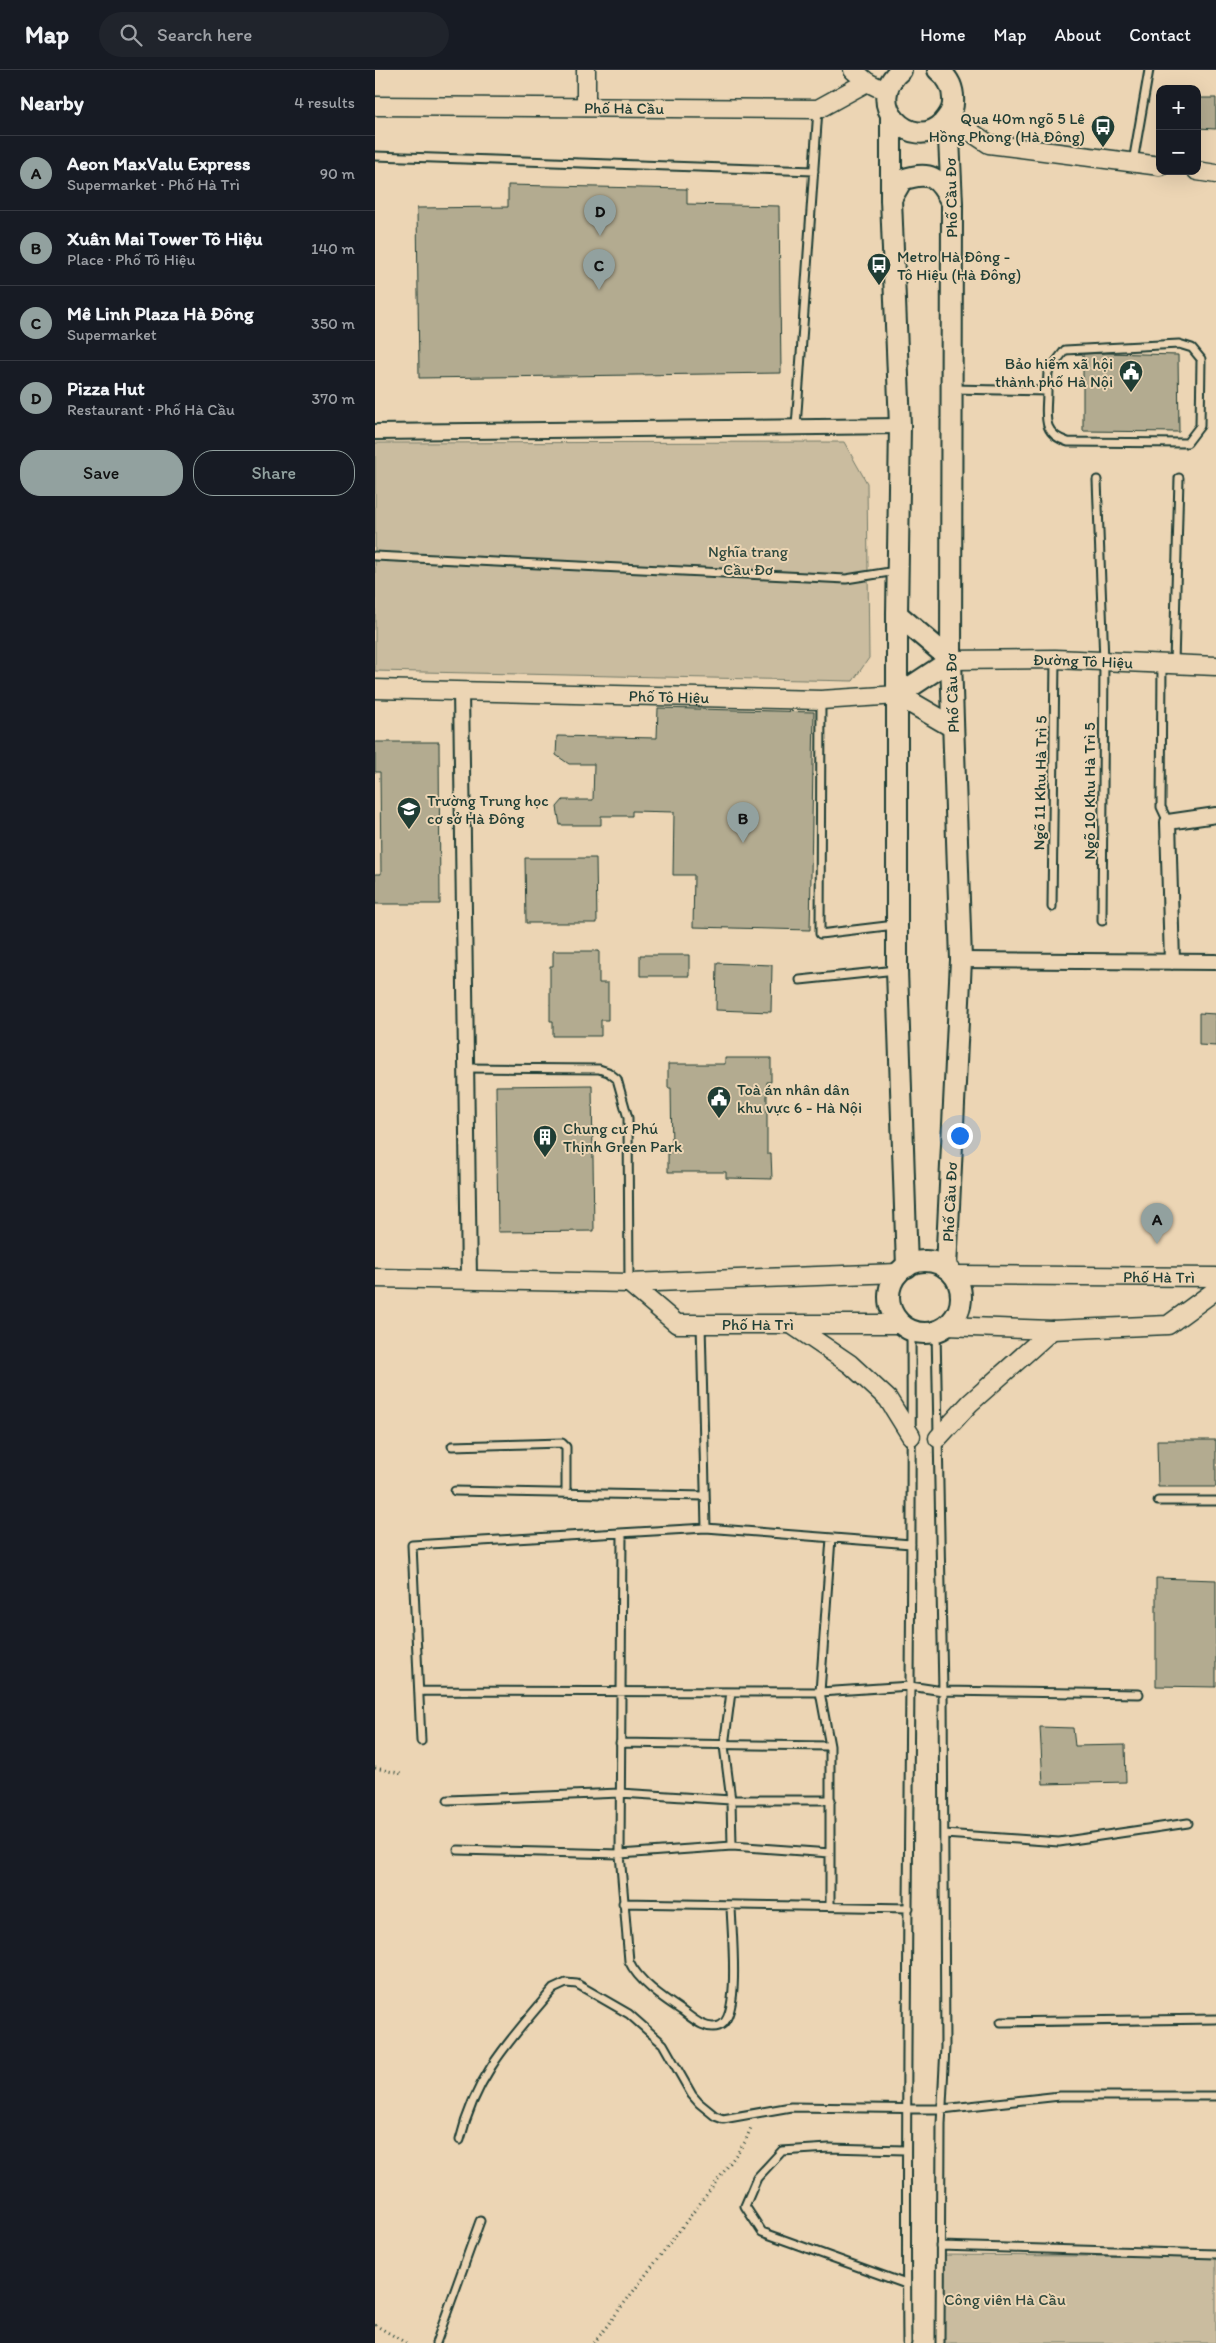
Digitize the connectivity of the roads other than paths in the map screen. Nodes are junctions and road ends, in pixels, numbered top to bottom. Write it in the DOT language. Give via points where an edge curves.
graph roads {
  1 [pos="586,70"];
  2 [pos="853,70"];
  3 [pos="1149,70"];
  4 [pos="942,72"];
  5 [pos="894,76"];
  6 [pos="867,82"];
  7 [pos="375,106"];
  8 [pos="586,107"];
  9 [pos="818,109"];
  10 [pos="891,116"];
  11 [pos="948,117"];
  12 [pos="375,156"];
  13 [pos="1133,162"];
  14 [pos="1156,165"];
  15 [pos="814,171"];
  16 [pos="1201,172"];
  17 [pos="1216,174"];
  18 [pos="891,199"];
  19 [pos="952,203"];
  20 [pos="952,389"];
  21 [pos="1047,391"];
  22 [pos="900,426"];
  23 [pos="796,427"];
  24 [pos="375,432"];
  25 [pos="1179,478"];
  26 [pos="1097,480"];
  27 [pos="375,556"];
  28 [pos="897,571"];
  29 [pos="897,614"];
  30 [pos="1055,659"];
  31 [pos="951,660"];
  32 [pos="1104,661"];
  33 [pos="1168,664"];
  34 [pos="1216,666"];
  35 [pos="375,689"];
  36 [pos="461,691"];
  37 [pos="898,695"];
  38 [pos="821,700"];
  39 [pos="953,727"];
  40 [pos="1216,815"];
  41 [pos="1168,822"];
  42 [pos="1052,907"];
  43 [pos="1102,921"];
  44 [pos="896,924"];
  45 [pos="961,960"];
  46 [pos="1172,962"];
  47 [pos="1216,962"];
  48 [pos="897,970"];
  49 [pos="800,980"];
  50 [pos="466,1068"];
  51 [pos="902,1270"];
  52 [pos="949,1272"];
  53 [pos="1216,1277"];
  54 [pos="375,1278"];
  55 [pos="469,1279"];
  56 [pos="629,1283"];
  57 [pos="1216,1290"];
  58 [pos="701,1324"];
  59 [pos="791,1324"];
  60 [pos="906,1327"];
  61 [pos="941,1329"];
  62 [pos="1052,1330"];
  63 [pos="911,1436"];
  64 [pos="938,1438"];
  65 [pos="452,1446"];
  66 [pos="455,1491"];
  67 [pos="566,1492"];
  68 [pos="705,1496"];
  69 [pos="1158,1501"];
  70 [pos="1216,1502"];
  71 [pos="706,1528"];
  72 [pos="622,1533"];
  73 [pos="831,1538"];
  74 [pos="911,1544"];
  75 [pos="910,1686"];
  76 [pos="620,1690"];
  77 [pos="419,1691"];
  78 [pos="943,1691"];
  79 [pos="731,1692"];
  80 [pos="820,1692"];
  81 [pos="1139,1694"];
  82 [pos="421,1740"];
  83 [pos="620,1743"];
  84 [pos="723,1746"];
  85 [pos="831,1746"];
  86 [pos="620,1793"];
  87 [pos="448,1800"];
  88 [pos="731,1800"];
  89 [pos="831,1800"];
  90 [pos="1187,1823"];
  91 [pos="944,1834"];
  92 [pos="731,1846"];
  93 [pos="458,1850"];
  94 [pos="830,1853"];
  95 [pos="620,1854"];
  96 [pos="623,1903"];
  97 [pos="731,1905"];
  98 [pos="830,1906"];
  99 [pos="909,1908"];
  100 [pos="1216,2019"];
  101 [pos="1001,2022"];
  102 [pos="1216,2096"];
  103 [pos="906,2111"];
  104 [pos="942,2112"];
  105 [pos="460,2140"];
  106 [pos="905,2147"];
  107 [pos="480,2221"];
  108 [pos="940,2246"];
  109 [pos="1216,2254"];
  110 [pos="906,2284"];
  111 [pos="436,2343"];
  112 [pos="907,2343"];
  113 [pos="940,2343"];
  1 -- 8 [label="street"];
  2 -- 6 [label="street"];
  3 -- 13 [label="lane"];
  4 -- 11 [label="main road, Phố Cầu Đơ" via="954,95"];
  5 -- 6 [label="street"];
  5 -- 10 [label="main road" via="887,106"];
  6 -- 9 [label="street, Phố Hà Cầu"];
  7 -- 8 [label="street, Phố Hà Cầu"];
  8 -- 9 [label="street, Phố Hà Cầu"];
  9 -- 15 [label="lane"];
  10 -- 11 [label="main road" via="898,125 919,132 931,131"];
  10 -- 18 [label="main road"];
  11 -- 13 [label="street" via="989,144"];
  11 -- 19 [label="main road, Phố Cầu Đơ"];
  12 -- 15 [label="lane"];
  13 -- 14 [label="street"];
  15 -- 23 [label="lane"];
  16 -- 17 [label="street"];
  18 -- 19 [label="main road" via="902,180 913,176 932,177 940,182"];
  18 -- 22 [label="main road"];
  19 -- 20 [label="main road, Phố Cầu Đơ"];
  20 -- 21 [label="lane"];
  20 -- 31 [label="main road, Phố Cầu Đơ"];
  21 -- 21 [label="lane" via="1047,428 1055,438 1068,442 1187,443 1201,426 1201,359 1192,348 1179,344 1065,350 1047,372"];
  22 -- 23 [label="street"];
  22 -- 28 [label="main road"];
  23 -- 24 [label="street"];
  25 -- 33 [label="lane"];
  26 -- 32 [label="lane, Ngõ 10 Khu Hà Trì 5"];
  27 -- 28 [label="lane" via="846,579"];
  28 -- 29 [label="main road"];
  29 -- 31 [label="main road"];
  29 -- 37 [label="main road"];
  30 -- 31 [label="street, Đường Tô Hiệu"];
  30 -- 32 [label="street, Đường Tô Hiệu"];
  30 -- 42 [label="lane, Ngõ 11 Khu Hà Trì 5"];
  31 -- 37 [label="main road, Phố Tô Hiệu"];
  31 -- 39 [label="main road, Phố Cầu Đơ"];
  32 -- 33 [label="street, Đường Tô Hiệu"];
  32 -- 43 [label="lane, Ngõ 10 Khu Hà Trì 5"];
  33 -- 34 [label="street, Đường Tô Hiệu"];
  33 -- 41 [label="lane" via="1161,806"];
  35 -- 36 [label="street, Phố Tô Hiệu"];
  36 -- 38 [label="street, Phố Tô Hiệu"];
  36 -- 50 [label="street"];
  37 -- 38 [label="street, Phố Tô Hiệu"];
  37 -- 39 [label="main road"];
  37 -- 44 [label="main road"];
  38 -- 44 [label="lane" via="820,934"];
  39 -- 45 [label="main road, Phố Cầu Đơ"];
  40 -- 41 [label="street"];
  41 -- 46 [label="street"];
  44 -- 48 [label="main road"];
  45 -- 46 [label="street"];
  45 -- 52 [label="main road, Phố Cầu Đơ"];
  46 -- 47 [label="street"];
  48 -- 49 [label="lane"];
  48 -- 51 [label="main road"];
  50 -- 55 [label="street"];
  50 -- 56 [label="lane" via="599,1069 617,1079 628,1118"];
  51 -- 52 [label="main road" via="926,1261"];
  51 -- 56 [label="street"];
  51 -- 60 [label="main road" via="889,1293 894,1315"];
  52 -- 53 [label="street, Phố Hà Trì"];
  52 -- 61 [label="main road" via="961,1295 960,1306 955,1317"];
  54 -- 55 [label="street"];
  55 -- 56 [label="street"];
  56 -- 58 [label="street, Phố Hà Trì" via="677,1324"];
  57 -- 62 [label="street, Phố Hà Trì" via="1168,1325"];
  58 -- 59 [label="street, Phố Hà Trì"];
  58 -- 68 [label="lane"];
  59 -- 60 [label="street, Phố Hà Trì"];
  59 -- 63 [label="street" via="850,1364 888,1399"];
  60 -- 61 [label="main road" via="923,1333"];
  60 -- 63 [label="lane"];
  61 -- 62 [label="street, Phố Hà Trì"];
  61 -- 64 [label="lane"];
  62 -- 64 [label="street" via="970,1403"];
  63 -- 74 [label="lane"];
  64 -- 78 [label="lane"];
  65 -- 67 [label="lane" via="562,1442 566,1447"];
  66 -- 67 [label="lane"];
  67 -- 68 [label="lane"];
  68 -- 71 [label="lane"];
  69 -- 70 [label="lane"];
  71 -- 72 [label="lane"];
  71 -- 73 [label="lane"];
  72 -- 76 [label="lane"];
  72 -- 77 [label="lane" via="412,1545"];
  73 -- 74 [label="lane"];
  73 -- 80 [label="lane"];
  74 -- 75 [label="lane"];
  75 -- 78 [label="lane"];
  75 -- 80 [label="lane"];
  75 -- 99 [label="lane"];
  76 -- 77 [label="lane"];
  76 -- 79 [label="lane"];
  76 -- 83 [label="lane"];
  77 -- 82 [label="lane"];
  78 -- 81 [label="lane"];
  78 -- 91 [label="lane"];
  79 -- 80 [label="lane"];
  79 -- 84 [label="lane"];
  80 -- 85 [label="lane"];
  83 -- 84 [label="lane"];
  83 -- 86 [label="lane"];
  84 -- 85 [label="lane"];
  84 -- 88 [label="lane"];
  85 -- 89 [label="lane"];
  86 -- 87 [label="lane"];
  86 -- 88 [label="lane"];
  86 -- 95 [label="lane"];
  88 -- 89 [label="lane"];
  88 -- 92 [label="lane"];
  89 -- 94 [label="lane"];
  90 -- 91 [label="lane" via="1059,1842"];
  91 -- 104 [label="lane" via="945,2046"];
  92 -- 94 [label="lane"];
  92 -- 95 [label="lane"];
  93 -- 95 [label="lane"];
  94 -- 98 [label="lane"];
  95 -- 96 [label="lane"];
  96 -- 97 [label="lane"];
  96 -- 97 [label="lane" via="629,1961 637,1975 699,2023 714,2027 724,2024 729,2018 733,2002"];
  97 -- 98 [label="lane"];
  98 -- 99 [label="lane"];
  99 -- 103 [label="lane"];
  100 -- 101 [label="lane"];
  102 -- 104 [label="lane" via="1060,2096"];
  103 -- 104 [label="lane"];
  103 -- 105 [label="lane" via="791,2107 723,2119 715,2116 692,2096 663,2044 651,2031 583,1986 566,1983 553,1989 491,2064 466,2115"];
  103 -- 106 [label="lane"];
  104 -- 108 [label="lane"];
  106 -- 110 [label="lane"];
  106 -- 110 [label="lane" via="782,2151 757,2178 745,2206 762,2232"];
  107 -- 111 [label="lane"];
  108 -- 109 [label="lane"];
  108 -- 113 [label="lane"];
  110 -- 112 [label="lane"];
}
